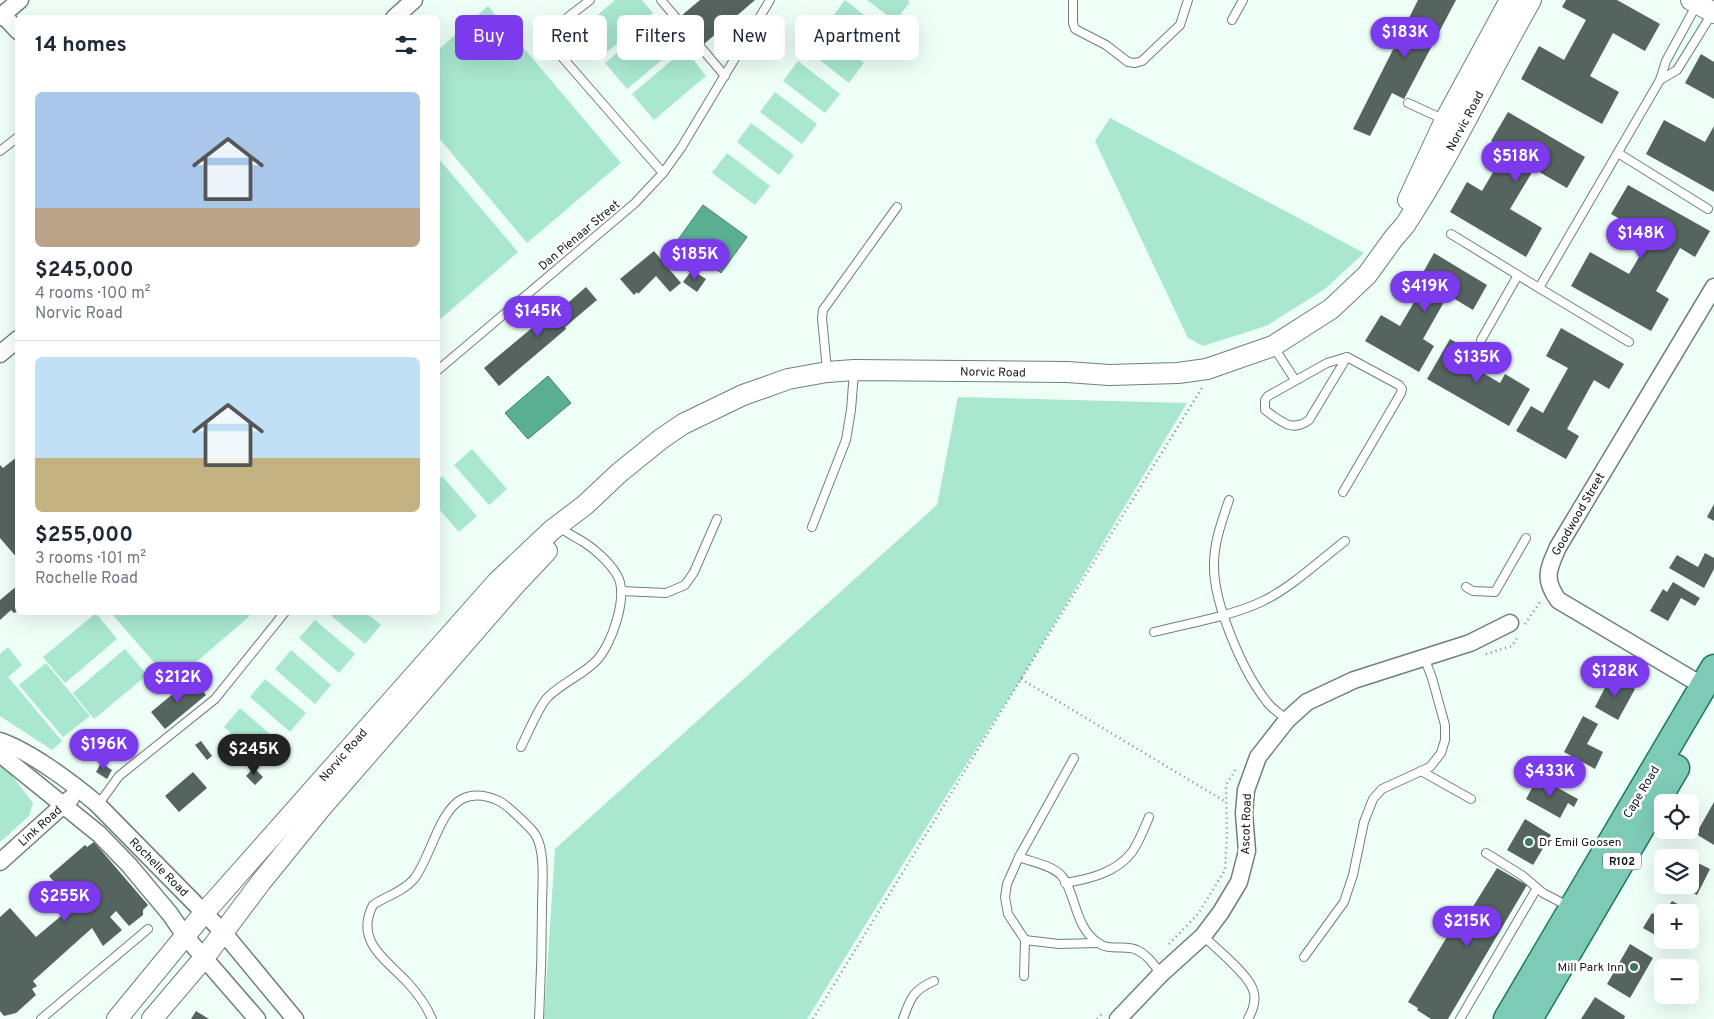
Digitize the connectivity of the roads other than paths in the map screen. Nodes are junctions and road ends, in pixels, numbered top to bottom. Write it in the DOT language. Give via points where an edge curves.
graph roads {
  1 [pos="20,0"];
  2 [pos="414,0"];
  3 [pos="575,0"];
  4 [pos="590,0"];
  5 [pos="661,0"];
  6 [pos="770,0"];
  7 [pos="1073,0"];
  8 [pos="1188,0"];
  9 [pos="1242,0"];
  10 [pos="1510,0"];
  11 [pos="1531,0"];
  12 [pos="1707,5"];
  13 [pos="581,8"];
  14 [pos="397,15"];
  15 [pos="2,16"];
  16 [pos="1232,20"];
  17 [pos="15,28"];
  18 [pos="725,76"];
  19 [pos="1660,80"];
  20 [pos="1408,103"];
  21 [pos="1454,124"];
  22 [pos="15,139"];
  23 [pos="0,151"];
  24 [pos="1618,153"];
  25 [pos="663,173"];
  26 [pos="897,207"];
  27 [pos="1708,209"];
  28 [pos="1451,234"];
  29 [pos="1518,276"];
  30 [pos="1714,287"];
  31 [pos="1539,288"];
  32 [pos="1481,340"];
  33 [pos="15,341"];
  34 [pos="1629,342"];
  35 [pos="1273,346"];
  36 [pos="0,354"];
  37 [pos="1347,357"];
  38 [pos="440,368"];
  39 [pos="854,370"];
  40 [pos="827,372"];
  41 [pos="1295,380"];
  42 [pos="1343,492"];
  43 [pos="1229,500"];
  44 [pos="718,519"];
  45 [pos="812,527"];
  46 [pos="562,528"];
  47 [pos="1526,538"];
  48 [pos="1345,541"];
  49 [pos="1466,587"];
  50 [pos="621,592"];
  51 [pos="1224,614"];
  52 [pos="283,615"];
  53 [pos="1516,626"];
  54 [pos="1154,632"];
  55 [pos="1424,657"];
  56 [pos="1710,686"];
  57 [pos="1287,720"];
  58 [pos="0,741"];
  59 [pos="521,747"];
  60 [pos="0,754"];
  61 [pos="1074,758"];
  62 [pos="1421,771"];
  63 [pos="79,789"];
  64 [pos="1471,799"];
  65 [pos="64,804"];
  66 [pos="98,805"];
  67 [pos="1150,817"];
  68 [pos="1486,852"];
  69 [pos="1019,858"];
  70 [pos="0,862"];
  71 [pos="1065,882"];
  72 [pos="1537,888"];
  73 [pos="1572,908"];
  74 [pos="204,913"];
  75 [pos="148,928"];
  76 [pos="223,932"];
  77 [pos="185,936"];
  78 [pos="1203,936"];
  79 [pos="1025,940"];
  80 [pos="1097,943"];
  81 [pos="1304,957"];
  82 [pos="204,958"];
  83 [pos="1157,968"];
  84 [pos="1024,976"];
  85 [pos="934,981"];
  86 [pos="1114,1013"];
  87 [pos="41,1019"];
  88 [pos="117,1019"];
  89 [pos="152,1019"];
  90 [pos="257,1019"];
  91 [pos="295,1019"];
  92 [pos="432,1019"];
  93 [pos="539,1019"];
  94 [pos="903,1019"];
  95 [pos="1248,1019"];
  96 [pos="1460,1019"];
  97 [pos="1507,1019"];
  98 [pos="1530,1019"];
  1 -- 15 [label="street"];
  2 -- 14 [label="street"];
  3 -- 13 [label="lane"];
  4 -- 13 [label="lane"];
  5 -- 18 [label="lane"];
  6 -- 18 [label="lane, Dan Pienaar Street"];
  7 -- 8 [label="lane" via="1075,29 1106,45 1128,62 1135,63 1142,61 1180,25"];
  9 -- 16 [label="lane"];
  10 -- 21 [label="street, Norvic Road"];
  11 -- 21 [label="street, Norvic Road"];
  12 -- 19 [label="lane" via="1666,62"];
  12 -- 19 [label="lane" via="1677,70"];
  13 -- 25 [label="lane" via="556,28 552,43"];
  15 -- 17 [label="street"];
  18 -- 25 [label="lane, Dan Pienaar Street"];
  19 -- 24 [label="lane"];
  20 -- 21 [label="lane"];
  21 -- 35 [label="street, Norvic Road" via="1416,209 1367,275 1331,309"];
  22 -- 23 [label="lane"];
  24 -- 27 [label="lane"];
  24 -- 31 [label="lane"];
  25 -- 38 [label="lane, Dan Pienaar Street" via="635,203"];
  26 -- 40 [label="lane" via="823,310"];
  28 -- 29 [label="lane"];
  29 -- 31 [label="lane"];
  29 -- 32 [label="lane"];
  30 -- 56 [label="street, Goodwood Street" via="1558,547 1549,567 1548,579 1558,600"];
  31 -- 34 [label="lane"];
  33 -- 36 [label="street"];
  35 -- 39 [label="street, Norvic Road" via="1207,369 1178,373 1109,375"];
  35 -- 41 [label="lane"];
  37 -- 41 [label="lane" via="1327,363"];
  37 -- 41 [label="lane" via="1310,420 1302,425 1287,425 1265,410 1264,405 1268,396"];
  37 -- 42 [label="lane" via="1402,389"];
  39 -- 40 [label="street, Norvic Road"];
  39 -- 45 [label="lane" via="846,440"];
  40 -- 46 [label="street, Norvic Road" via="766,387 683,424 619,473"];
  43 -- 51 [label="lane" via="1216,541 1214,562 1216,589"];
  44 -- 50 [label="lane" via="685,585 666,593"];
  46 -- 50 [label="lane" via="607,562 618,575"];
  46 -- 74 [label="street, Norvic Road" via="497,582"];
  46 -- 76 [label="street, Norvic Road" via="321,808"];
  47 -- 49 [label="lane" via="1495,592 1473,591"];
  48 -- 51 [label="lane" via="1278,592 1261,602"];
  50 -- 59 [label="lane" via="617,620 597,660 547,698"];
  51 -- 54 [label="lane"];
  51 -- 57 [label="lane" via="1232,640 1267,704"];
  52 -- 66 [label="lane" via="215,700 119,776"];
  53 -- 55 [label="street, Ascot Road"];
  55 -- 57 [label="street, Ascot Road" via="1354,680 1307,702"];
  55 -- 62 [label="lane" via="1445,725 1445,740 1441,753 1430,767"];
  56 -- 73 [label="main road, Cape Road / R102"];
  56 -- 98 [label="main road, Cape Road / R102"];
  57 -- 78 [label="street, Ascot Road" via="1258,757 1246,790 1247,851 1239,882"];
  58 -- 63 [label="street, Rochelle Road"];
  60 -- 65 [label="street, Rochelle Road"];
  61 -- 69 [label="lane"];
  62 -- 64 [label="lane"];
  62 -- 81 [label="lane" via="1382,789 1373,799 1344,902"];
  63 -- 65 [label="street, Link Road"];
  63 -- 66 [label="street, Rochelle Road"];
  65 -- 70 [label="street, Link Road"];
  65 -- 77 [label="street, Rochelle Road" via="129,865"];
  66 -- 74 [label="street, Rochelle Road"];
  67 -- 71 [label="lane" via="1133,851 1123,862 1090,878"];
  68 -- 72 [label="lane"];
  69 -- 71 [label="lane" via="1052,869"];
  69 -- 79 [label="lane" via="1007,884 1005,898 1008,914"];
  71 -- 80 [label="lane" via="1077,914"];
  72 -- 73 [label="lane"];
  72 -- 96 [label="lane"];
  73 -- 97 [label="main road, Cape Road / R102"];
  74 -- 76 [label="street, Rochelle Road"];
  74 -- 77 [label="street, Norvic Road"];
  75 -- 87 [label="lane"];
  76 -- 82 [label="street, Norvic Road"];
  76 -- 91 [label="street, Rochelle Road"];
  77 -- 82 [label="street, Rochelle Road"];
  77 -- 88 [label="street, Norvic Road"];
  78 -- 83 [label="street, Ascot Road"];
  78 -- 95 [label="lane" via="1233,963 1253,988 1255,999"];
  79 -- 80 [label="lane" via="1059,944"];
  79 -- 84 [label="lane"];
  80 -- 83 [label="lane" via="1109,948 1136,949"];
  82 -- 89 [label="street, Norvic Road"];
  82 -- 90 [label="street, Rochelle Road"];
  83 -- 86 [label="street, Ascot Road"];
  85 -- 94 [label="lane" via="914,993"];
  92 -- 93 [label="lane" via="419,995 375,950 367,920 373,905 404,889 416,877 448,811 461,799 480,795 504,803 535,834 539,846 542,940"];
}
